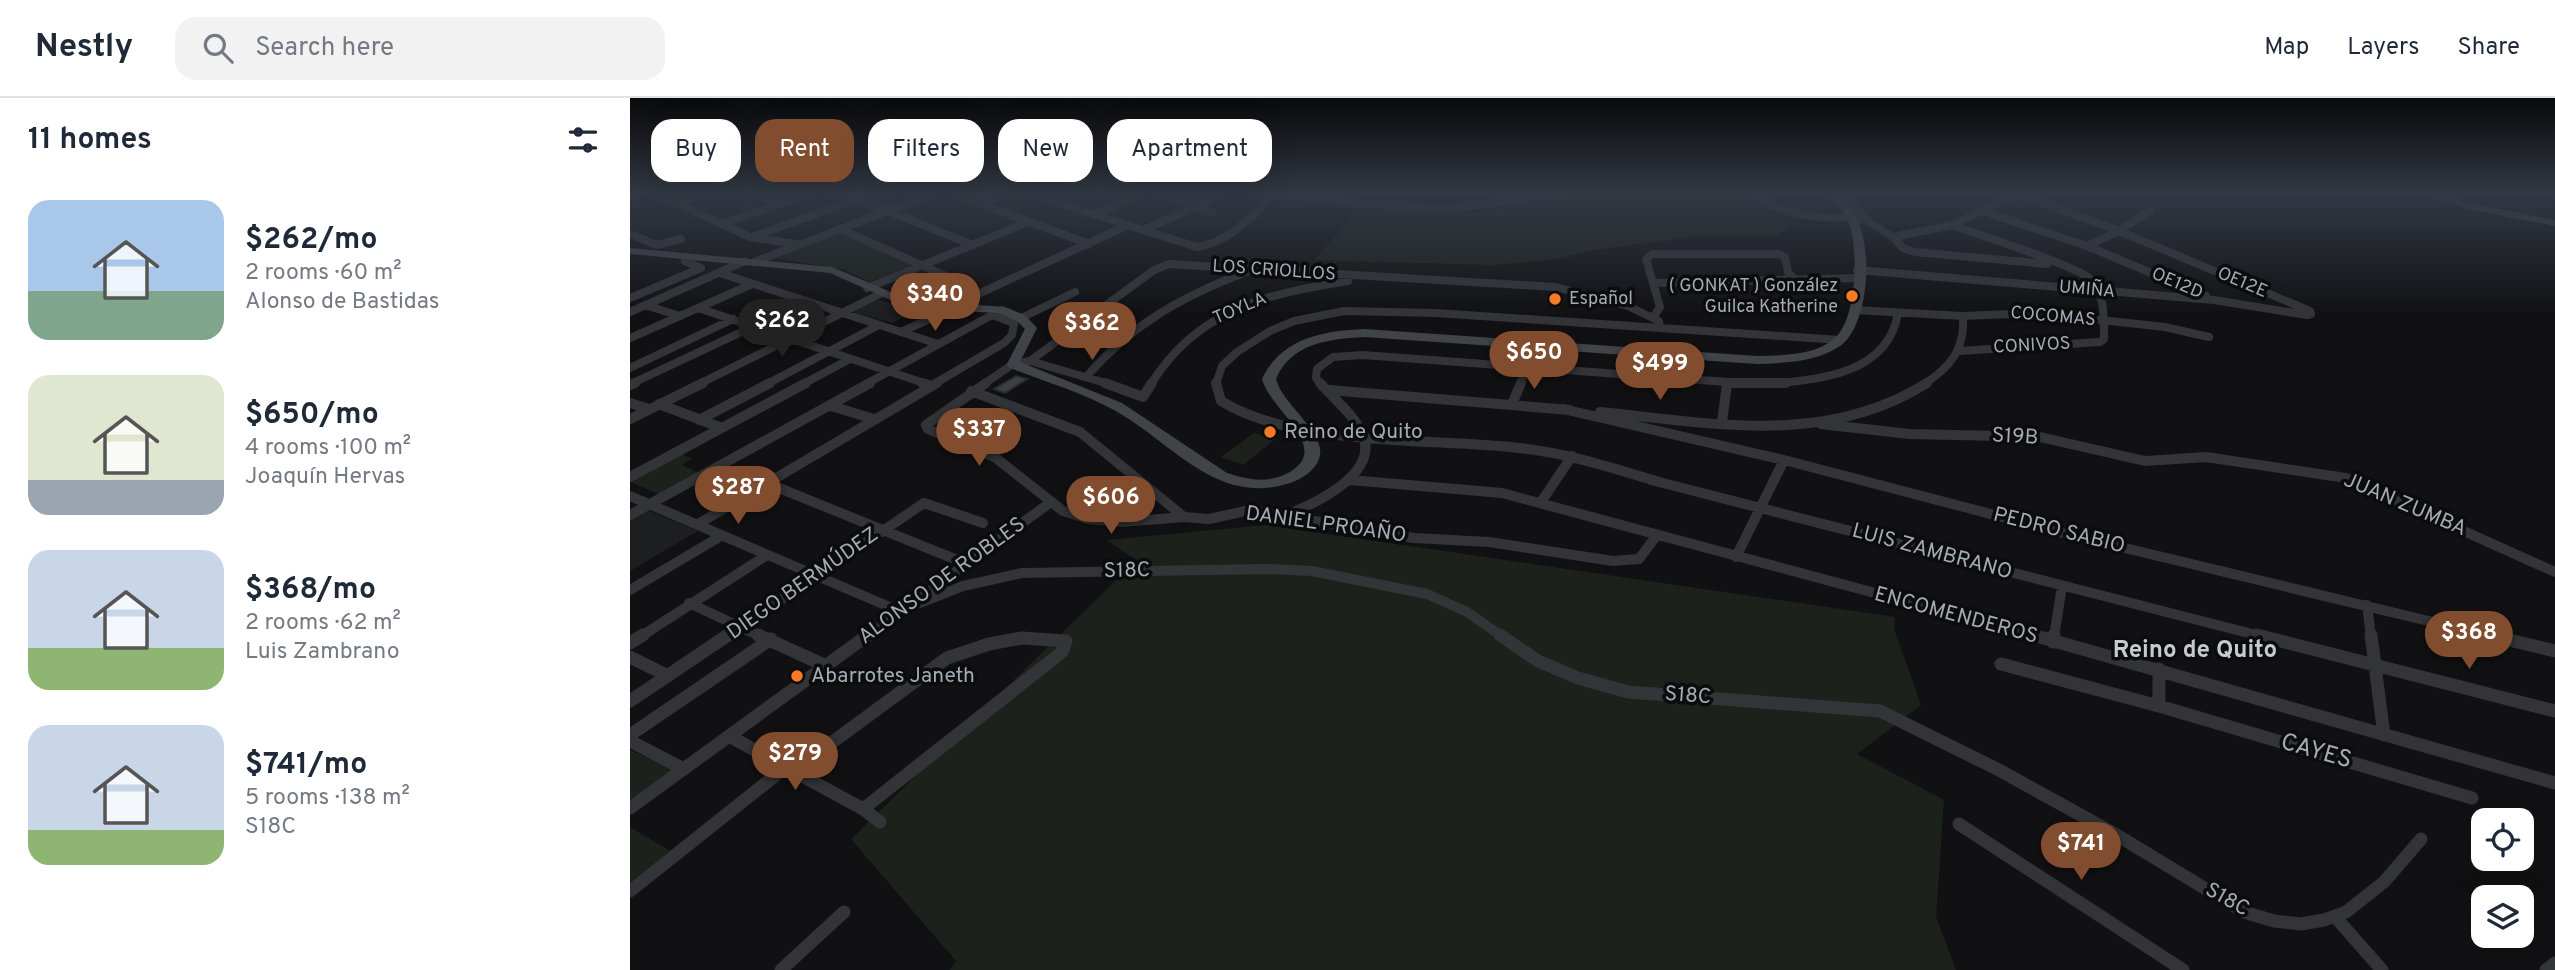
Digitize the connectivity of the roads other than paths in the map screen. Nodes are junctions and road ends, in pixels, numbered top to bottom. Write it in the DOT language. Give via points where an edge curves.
graph roads {
  1 [pos="630,234"];
  2 [pos="744,234"];
  3 [pos="759,234"];
  4 [pos="828,234"];
  5 [pos="851,234"];
  6 [pos="945,234"];
  7 [pos="1000,234"];
  8 [pos="1060,234"];
  9 [pos="1110,234"];
  10 [pos="1155,234"];
  11 [pos="1231,234"];
  12 [pos="1860,234"];
  13 [pos="1887,234"];
  14 [pos="1909,234"];
  15 [pos="1976,234"];
  16 [pos="2050,234"];
  17 [pos="2113,234"];
  18 [pos="2125,234"];
  19 [pos="750,237"];
  20 [pos="1893,237"];
  21 [pos="681,239"];
  22 [pos="1089,244"];
  23 [pos="799,245"];
  24 [pos="973,245"];
  25 [pos="2087,246"];
  26 [pos="630,251"];
  27 [pos="687,257"];
  28 [pos="749,262"];
  29 [pos="922,265"];
  30 [pos="2061,265"];
  31 [pos="1250,271"];
  32 [pos="720,273"];
  33 [pos="1857,274"];
  34 [pos="948,277"];
  35 [pos="1372,278"];
  36 [pos="1795,280"];
  37 [pos="1654,283"];
  38 [pos="752,284"];
  39 [pos="867,288"];
  40 [pos="2099,291"];
  41 [pos="1075,292"];
  42 [pos="880,293"];
  43 [pos="630,298"];
  44 [pos="2214,300"];
  45 [pos="805,302"];
  46 [pos="646,305"];
  47 [pos="953,307"];
  48 [pos="698,308"];
  49 [pos="1855,310"];
  50 [pos="2310,311"];
  51 [pos="630,312"];
  52 [pos="997,312"];
  53 [pos="841,313"];
  54 [pos="1898,313"];
  55 [pos="680,316"];
  56 [pos="1654,316"];
  57 [pos="1962,316"];
  58 [pos="1021,318"];
  59 [pos="733,319"];
  60 [pos="2104,321"];
  61 [pos="879,325"];
  62 [pos="755,327"];
  63 [pos="1660,328"];
  64 [pos="901,332"];
  65 [pos="2209,337"];
  66 [pos="630,338"];
  67 [pos="792,339"];
  68 [pos="1840,341"];
  69 [pos="939,345"];
  70 [pos="1960,351"];
  71 [pos="829,352"];
  72 [pos="850,359"];
  73 [pos="1030,360"];
  74 [pos="1013,364"];
  75 [pos="630,368"];
  76 [pos="1527,368"];
  77 [pos="891,373"];
  78 [pos="1087,376"];
  79 [pos="1727,384"];
  80 [pos="630,385"];
  81 [pos="932,386"];
  82 [pos="1329,390"];
  83 [pos="971,391"];
  84 [pos="630,403"];
  85 [pos="659,404"];
  86 [pos="1512,404"];
  87 [pos="831,406"];
  88 [pos="649,409"];
  89 [pos="1563,409"];
  90 [pos="630,419"];
  91 [pos="874,419"];
  92 [pos="699,420"];
  93 [pos="1722,422"];
  94 [pos="1821,424"];
  95 [pos="926,425"];
  96 [pos="722,428"];
  97 [pos="1303,431"];
  98 [pos="1363,434"];
  99 [pos="1572,456"];
  100 [pos="2206,457"];
  101 [pos="1784,460"];
  102 [pos="630,477"];
  103 [pos="1350,480"];
  104 [pos="769,484"];
  105 [pos="630,496"];
  106 [pos="1051,502"];
  107 [pos="1541,502"];
  108 [pos="649,504"];
  109 [pos="1759,507"];
  110 [pos="630,515"];
  111 [pos="1286,515"];
  112 [pos="1184,517"];
  113 [pos="983,523"];
  114 [pos="698,524"];
  115 [pos="882,530"];
  116 [pos="1657,535"];
  117 [pos="721,536"];
  118 [pos="767,555"];
  119 [pos="1736,556"];
  120 [pos="967,564"];
  121 [pos="2555,572"];
  122 [pos="815,576"];
  123 [pos="2062,586"];
  124 [pos="630,590"];
  125 [pos="689,603"];
  126 [pos="2367,606"];
  127 [pos="899,611"];
  128 [pos="744,626"];
  129 [pos="771,639"];
  130 [pos="2053,642"];
  131 [pos="630,643"];
  132 [pos="2555,651"];
  133 [pos="630,657"];
  134 [pos="2001,664"];
  135 [pos="2376,664"];
  136 [pos="824,665"];
  137 [pos="2159,669"];
  138 [pos="668,676"];
  139 [pos="630,701"];
  140 [pos="2159,706"];
  141 [pos="2555,711"];
  142 [pos="2384,735"];
  143 [pos="729,736"];
  144 [pos="630,738"];
  145 [pos="684,769"];
  146 [pos="790,769"];
  147 [pos="2555,783"];
  148 [pos="2472,797"];
  149 [pos="630,808"];
  150 [pos="863,809"];
  151 [pos="880,822"];
  152 [pos="1959,824"];
  153 [pos="2421,839"];
  154 [pos="630,891"];
  155 [pos="844,912"];
  156 [pos="2337,919"];
  157 [pos="2555,963"];
  158 [pos="781,970"];
  159 [pos="2183,970"];
  160 [pos="2382,970"];
  161 [pos="2546,970"];
  1 -- 21 [label="street" via="657,245"];
  2 -- 19 [label="street"];
  3 -- 19 [label="street"];
  4 -- 23 [label="street"];
  5 -- 29 [label="street"];
  6 -- 24 [label="street"];
  7 -- 24 [label="street"];
  8 -- 22 [label="street"];
  9 -- 22 [label="street"];
  10 -- 11 [label="street" via="1190,246 1216,244"];
  12 -- 33 [label="street"];
  13 -- 20 [label="street"];
  14 -- 20 [label="street"];
  15 -- 30 [label="street"];
  16 -- 25 [label="street, OE12D"];
  17 -- 25 [label="street"];
  18 -- 50 [label="street, OE12E"];
  19 -- 23 [label="street"];
  20 -- 30 [label="street" via="1915,252"];
  22 -- 47 [label="street"];
  23 -- 28 [label="street"];
  24 -- 29 [label="street"];
  25 -- 44 [label="street, OE12D"];
  26 -- 27 [label="street"];
  27 -- 28 [label="street"];
  27 -- 43 [label="street" via="685,261 701,268"];
  28 -- 32 [label="street"];
  28 -- 39 [label="street" via="832,271"];
  29 -- 34 [label="street"];
  29 -- 39 [label="street"];
  30 -- 40 [label="street" via="2087,275"];
  31 -- 35 [label="street, LOS CRIOLLOS"];
  31 -- 73 [label="street, LOS CRIOLLOS" via="1160,266"];
  31 -- 78 [label="street" via="1184,297 1144,319"];
  32 -- 38 [label="street"];
  32 -- 46 [label="street"];
  33 -- 36 [label="street, UMIÑA"];
  33 -- 40 [label="street, UMIÑA"];
  33 -- 49 [label="street"];
  35 -- 56 [label="street, LOS CRIOLLOS" via="1556,287"];
  35 -- 78 [label="street, TOYLA" via="1276,294 1215,319 1162,363 1143,397"];
  36 -- 37 [label="street, UMIÑA"];
  36 -- 37 [label="street" via="1785,257 1779,254 1669,253 1646,257"];
  37 -- 56 [label="street" via="1660,307"];
  38 -- 45 [label="street"];
  38 -- 48 [label="street"];
  39 -- 42 [label="street"];
  40 -- 44 [label="street, UMIÑA"];
  40 -- 60 [label="street"];
  41 -- 58 [label="street"];
  42 -- 47 [label="street"];
  42 -- 53 [label="street"];
  44 -- 50 [label="street, UMIÑA" via="2307,315"];
  45 -- 53 [label="street"];
  45 -- 62 [label="street"];
  46 -- 51 [label="street"];
  46 -- 55 [label="street"];
  47 -- 52 [label="street"];
  47 -- 64 [label="street"];
  48 -- 55 [label="street"];
  48 -- 59 [label="street"];
  49 -- 54 [label="street, COCOMAS"];
  49 -- 68 [label="street" via="1850,329"];
  52 -- 58 [label="street"];
  52 -- 69 [label="street"];
  52 -- 81 [label="street" via="1014,323 1012,335"];
  53 -- 61 [label="street"];
  53 -- 67 [label="street"];
  54 -- 57 [label="street, COCOMAS"];
  54 -- 79 [label="street" via="1897,327 1882,349 1848,370 1817,380"];
  55 -- 66 [label="street"];
  56 -- 63 [label="street"];
  57 -- 60 [label="street, COCOMAS" via="2021,312"];
  57 -- 70 [label="street"];
  58 -- 74 [label="street" via="1031,328"];
  59 -- 62 [label="street"];
  59 -- 75 [label="street"];
  60 -- 65 [label="street, COCOMAS"];
  60 -- 70 [label="street, CONIVOS" via="2104,339"];
  61 -- 64 [label="street"];
  61 -- 71 [label="street"];
  62 -- 67 [label="street"];
  62 -- 80 [label="street"];
  63 -- 68 [label="street, LUIS ZAMBRANO"];
  63 -- 97 [label="street, LUIS ZAMBRANO" via="1373,310 1294,321 1237,352 1222,366 1216,383 1221,401 1239,412"];
  64 -- 69 [label="street"];
  67 -- 71 [label="street"];
  67 -- 85 [label="street"];
  68 -- 97 [label="street" via="1807,355 1757,360 1338,334 1293,349 1271,372 1272,391"];
  69 -- 77 [label="street"];
  70 -- 94 [label="street" via="1946,369 1922,386"];
  71 -- 72 [label="street"];
  71 -- 92 [label="street"];
  72 -- 77 [label="street"];
  72 -- 96 [label="street"];
  73 -- 74 [label="street, LOS CRIOLLOS"];
  73 -- 78 [label="street"];
  74 -- 83 [label="street, LOS CRIOLLOS"];
  74 -- 97 [label="street" via="1119,407 1220,475 1244,486 1267,486 1305,468 1313,452"];
  76 -- 79 [label="street"];
  76 -- 82 [label="street" via="1347,355 1333,357 1317,369 1316,377"];
  76 -- 86 [label="street"];
  77 -- 81 [label="street"];
  77 -- 87 [label="street"];
  79 -- 93 [label="street"];
  81 -- 91 [label="street"];
  82 -- 86 [label="street"];
  82 -- 98 [label="street"];
  83 -- 95 [label="street, LOS CRIOLLOS"];
  83 -- 112 [label="street" via="1080,432"];
  84 -- 88 [label="street"];
  85 -- 88 [label="street"];
  85 -- 92 [label="street"];
  86 -- 89 [label="street"];
  87 -- 91 [label="street"];
  87 -- 108 [label="street"];
  88 -- 90 [label="street"];
  89 -- 93 [label="street"];
  89 -- 101 [label="street, PEDRO SABIO"];
  91 -- 104 [label="street"];
  92 -- 96 [label="street"];
  93 -- 94 [label="street"];
  94 -- 100 [label="street, S19B" via="1909,434 2040,437 2145,461"];
  95 -- 106 [label="street, DANIEL PROAÑO" via="996,458"];
  96 -- 102 [label="street"];
  97 -- 98 [label="street, LUIS ZAMBRANO"];
  98 -- 99 [label="street, LUIS ZAMBRANO"];
  98 -- 103 [label="street" via="1363,460"];
  99 -- 107 [label="street"];
  99 -- 109 [label="street, LUIS ZAMBRANO"];
  100 -- 121 [label="street, JUAN ZUMBA" via="2346,478"];
  101 -- 109 [label="street"];
  101 -- 126 [label="street, PEDRO SABIO"];
  103 -- 107 [label="street, ENCOMENDEROS" via="1502,493"];
  103 -- 111 [label="street" via="1321,500"];
  104 -- 114 [label="street"];
  104 -- 115 [label="street"];
  105 -- 108 [label="street"];
  106 -- 112 [label="street, DANIEL PROAÑO" via="1088,519 1122,522"];
  106 -- 120 [label="street, ALONSO DE ROBLES"];
  107 -- 116 [label="street, ENCOMENDEROS"];
  108 -- 110 [label="street"];
  108 -- 114 [label="street"];
  109 -- 119 [label="street"];
  109 -- 123 [label="street, LUIS ZAMBRANO"];
  111 -- 112 [label="street, DANIEL PROAÑO" via="1250,510 1209,519"];
  111 -- 116 [label="street, DANIEL PROAÑO" via="1414,538 1489,542 1614,561 1639,559"];
  113 -- 115 [label="street, DIEGO BERMÚDEZ" via="927,502"];
  114 -- 117 [label="street"];
  115 -- 120 [label="street"];
  115 -- 122 [label="street, DIEGO BERMÚDEZ"];
  116 -- 119 [label="street, ENCOMENDEROS"];
  117 -- 118 [label="street"];
  117 -- 124 [label="street"];
  118 -- 122 [label="street"];
  118 -- 125 [label="street"];
  119 -- 130 [label="street, ENCOMENDEROS"];
  120 -- 127 [label="street, ALONSO DE ROBLES"];
  122 -- 127 [label="street"];
  122 -- 128 [label="street, DIEGO BERMÚDEZ"];
  123 -- 130 [label="street"];
  123 -- 135 [label="street, LUIS ZAMBRANO"];
  125 -- 128 [label="street"];
  125 -- 131 [label="street"];
  126 -- 132 [label="street, PEDRO SABIO"];
  126 -- 135 [label="street"];
  127 -- 136 [label="street, ALONSO DE ROBLES"];
  127 -- 156 [label="street, S18C" via="963,586 1022,573 1279,569 1312,571 1427,594 1467,612 1538,661 1628,692 1880,711 2115,834 2244,912 2291,924"];
  128 -- 129 [label="street"];
  128 -- 138 [label="street, DIEGO BERMÚDEZ"];
  129 -- 136 [label="street"];
  129 -- 144 [label="street"];
  130 -- 137 [label="street, ENCOMENDEROS"];
  133 -- 138 [label="street"];
  134 -- 140 [label="street, CAYES"];
  135 -- 141 [label="street, LUIS ZAMBRANO"];
  135 -- 142 [label="street"];
  136 -- 143 [label="street, ALONSO DE ROBLES"];
  137 -- 140 [label="street"];
  137 -- 142 [label="street, ENCOMENDEROS"];
  138 -- 139 [label="street, DIEGO BERMÚDEZ"];
  140 -- 148 [label="street, CAYES"];
  142 -- 147 [label="street, ENCOMENDEROS"];
  143 -- 145 [label="street, ALONSO DE ROBLES"];
  143 -- 146 [label="street"];
  144 -- 145 [label="street"];
  145 -- 149 [label="street, ALONSO DE ROBLES"];
  146 -- 150 [label="street"];
  146 -- 150 [label="street" via="947,658 1010,639 1066,641 1062,652"];
  146 -- 154 [label="street"];
  150 -- 151 [label="street"];
  152 -- 159 [label="street"];
  153 -- 156 [label="street, S18C" via="2385,884"];
  155 -- 158 [label="street"];
  156 -- 160 [label="street"];
  157 -- 161 [label="street"];
}
